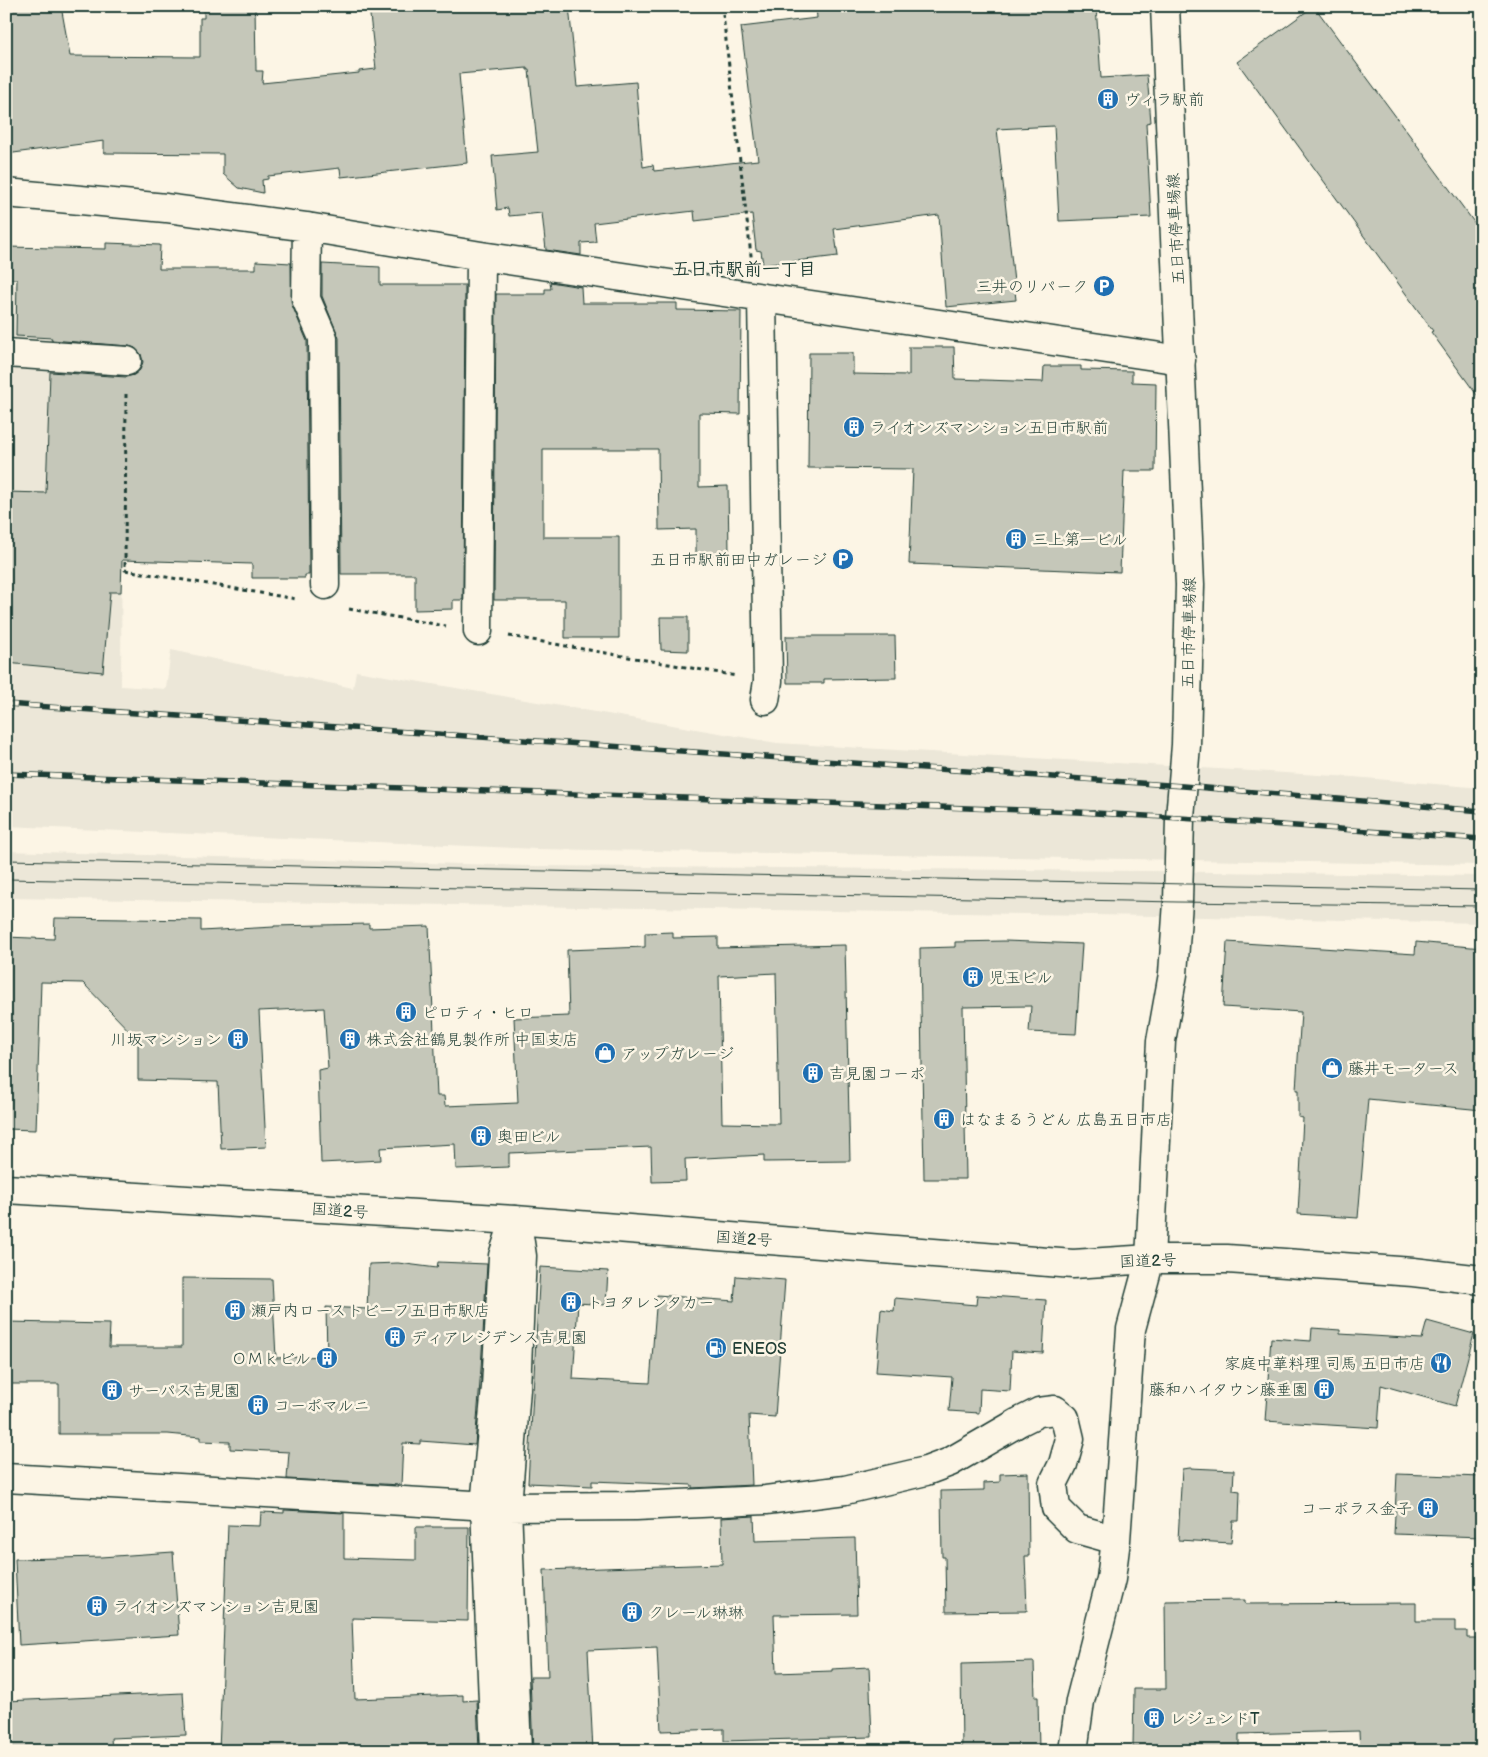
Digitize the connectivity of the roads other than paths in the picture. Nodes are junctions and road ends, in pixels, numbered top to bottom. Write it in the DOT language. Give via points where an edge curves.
graph roads {
  1 [pos="1164,6"];
  2 [pos="6,193"];
  3 [pos="306,227"];
  4 [pos="482,256"];
  5 [pos="759,297"];
  6 [pos="6,353"];
  7 [pos="1181,360"];
  8 [pos="127,361"];
  9 [pos="325,585"];
  10 [pos="478,631"];
  11 [pos="766,691"];
  12 [pos="6,1189"];
  13 [pos="515,1220"];
  14 [pos="1150,1259"];
  15 [pos="1482,1280"];
  16 [pos="6,1478"];
  17 [pos="496,1506"];
  18 [pos="1116,1540"];
  19 [pos="495,1751"];
  20 [pos="517,1751"];
  21 [pos="1074,1751"];
  1 -- 7 [label="main road, 五日市停車場線"];
  2 -- 3 [label="main road" via="166,208"];
  3 -- 4 [label="main road"];
  3 -- 9 [label="main road" via="306,300 323,338"];
  4 -- 5 [label="main road"];
  4 -- 10 [label="main road"];
  5 -- 7 [label="main road"];
  5 -- 11 [label="main road"];
  6 -- 8 [label="main road"];
  7 -- 14 [label="main road, 五日市停車場線" via="1190,585 1186,745 1173,974 1161,1041"];
  12 -- 13 [label="main road, 国道2号"];
  13 -- 14 [label="main road, 国道2号" via="1073,1264"];
  13 -- 17 [label="main road" via="503,1256 496,1387"];
  14 -- 15 [label="main road, 国道2号" via="1227,1259"];
  14 -- 18 [label="main road, 五日市停車場線" via="1131,1329"];
  16 -- 17 [label="main road"];
  17 -- 18 [label="main road" via="646,1506 766,1500 845,1490 926,1472 1039,1412 1055,1410 1065,1418 1070,1439 1053,1484 1056,1508 1078,1529"];
  17 -- 19 [label="main road"];
  17 -- 20 [label="main road"];
  18 -- 21 [label="main road, 五日市停車場線" via="1111,1579 1080,1701"];
}
